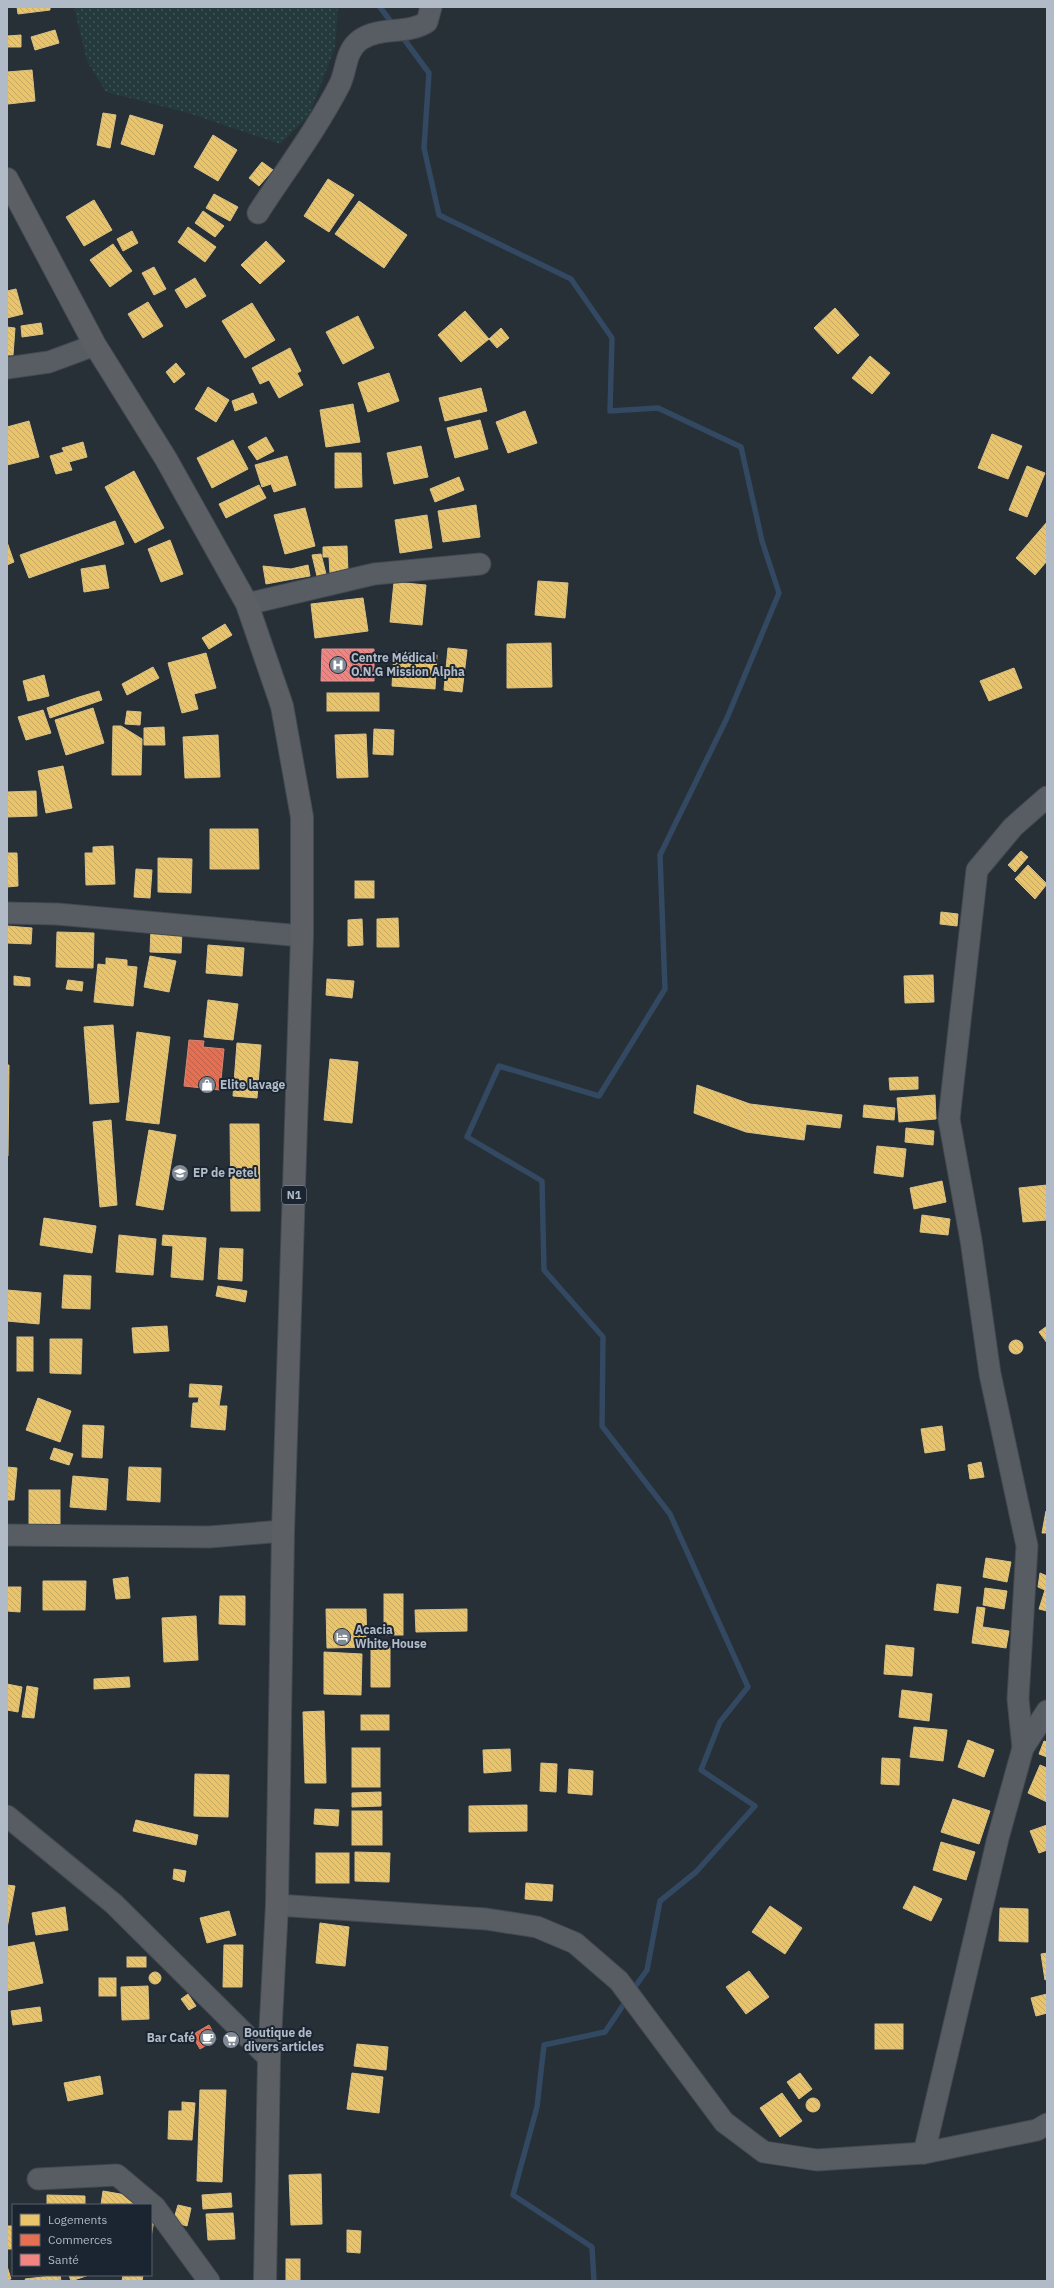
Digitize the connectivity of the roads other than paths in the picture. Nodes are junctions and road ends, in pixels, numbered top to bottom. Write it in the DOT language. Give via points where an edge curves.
graph roads {
  1 [pos="431,7"];
  2 [pos="7,179"];
  3 [pos="258,213"];
  4 [pos="94,345"];
  5 [pos="7,368"];
  6 [pos="480,564"];
  7 [pos="248,604"];
  8 [pos="1047,797"];
  9 [pos="7,913"];
  10 [pos="302,936"];
  11 [pos="282,1531"];
  12 [pos="7,1535"];
  13 [pos="1047,1710"];
  14 [pos="1023,1748"];
  15 [pos="7,1816"];
  16 [pos="277,1906"];
  17 [pos="269,2058"];
  18 [pos="1047,2124"];
  19 [pos="924,2153"];
  20 [pos="38,2179"];
  21 [pos="151,2204"];
  22 [pos="152,2204"];
  23 [pos="209,2281"];
  24 [pos="265,2281"];
  1 -- 3 [label="street" via="427,22 420,27 375,33 360,40 350,52 340,83"];
  2 -- 4 [label="highway, N1"];
  4 -- 5 [label="street" via="50,362"];
  4 -- 7 [label="highway, N1" via="166,458"];
  6 -- 7 [label="street" via="374,574"];
  7 -- 10 [label="highway, N1" via="282,706 302,817"];
  8 -- 14 [label="street" via="1013,827 977,870 949,1119 971,1240 990,1374 1027,1546 1018,1699"];
  9 -- 10 [label="street" via="57,914"];
  10 -- 11 [label="highway, N1"];
  11 -- 12 [label="street" via="209,1537"];
  11 -- 16 [label="highway, N1"];
  13 -- 14 [label="street"];
  14 -- 19 [label="street" via="998,1838"];
  15 -- 17 [label="street" via="114,1904"];
  16 -- 17 [label="highway, N1"];
  16 -- 19 [label="street" via="486,1919 537,1927 576,1943 619,1981 724,2122 764,2152 817,2160"];
  17 -- 24 [label="highway, N1"];
  18 -- 19 [label="street" via="1037,2130"];
  20 -- 21 [label="street" via="117,2175"];
  22 -- 23 [label="street"];
}
